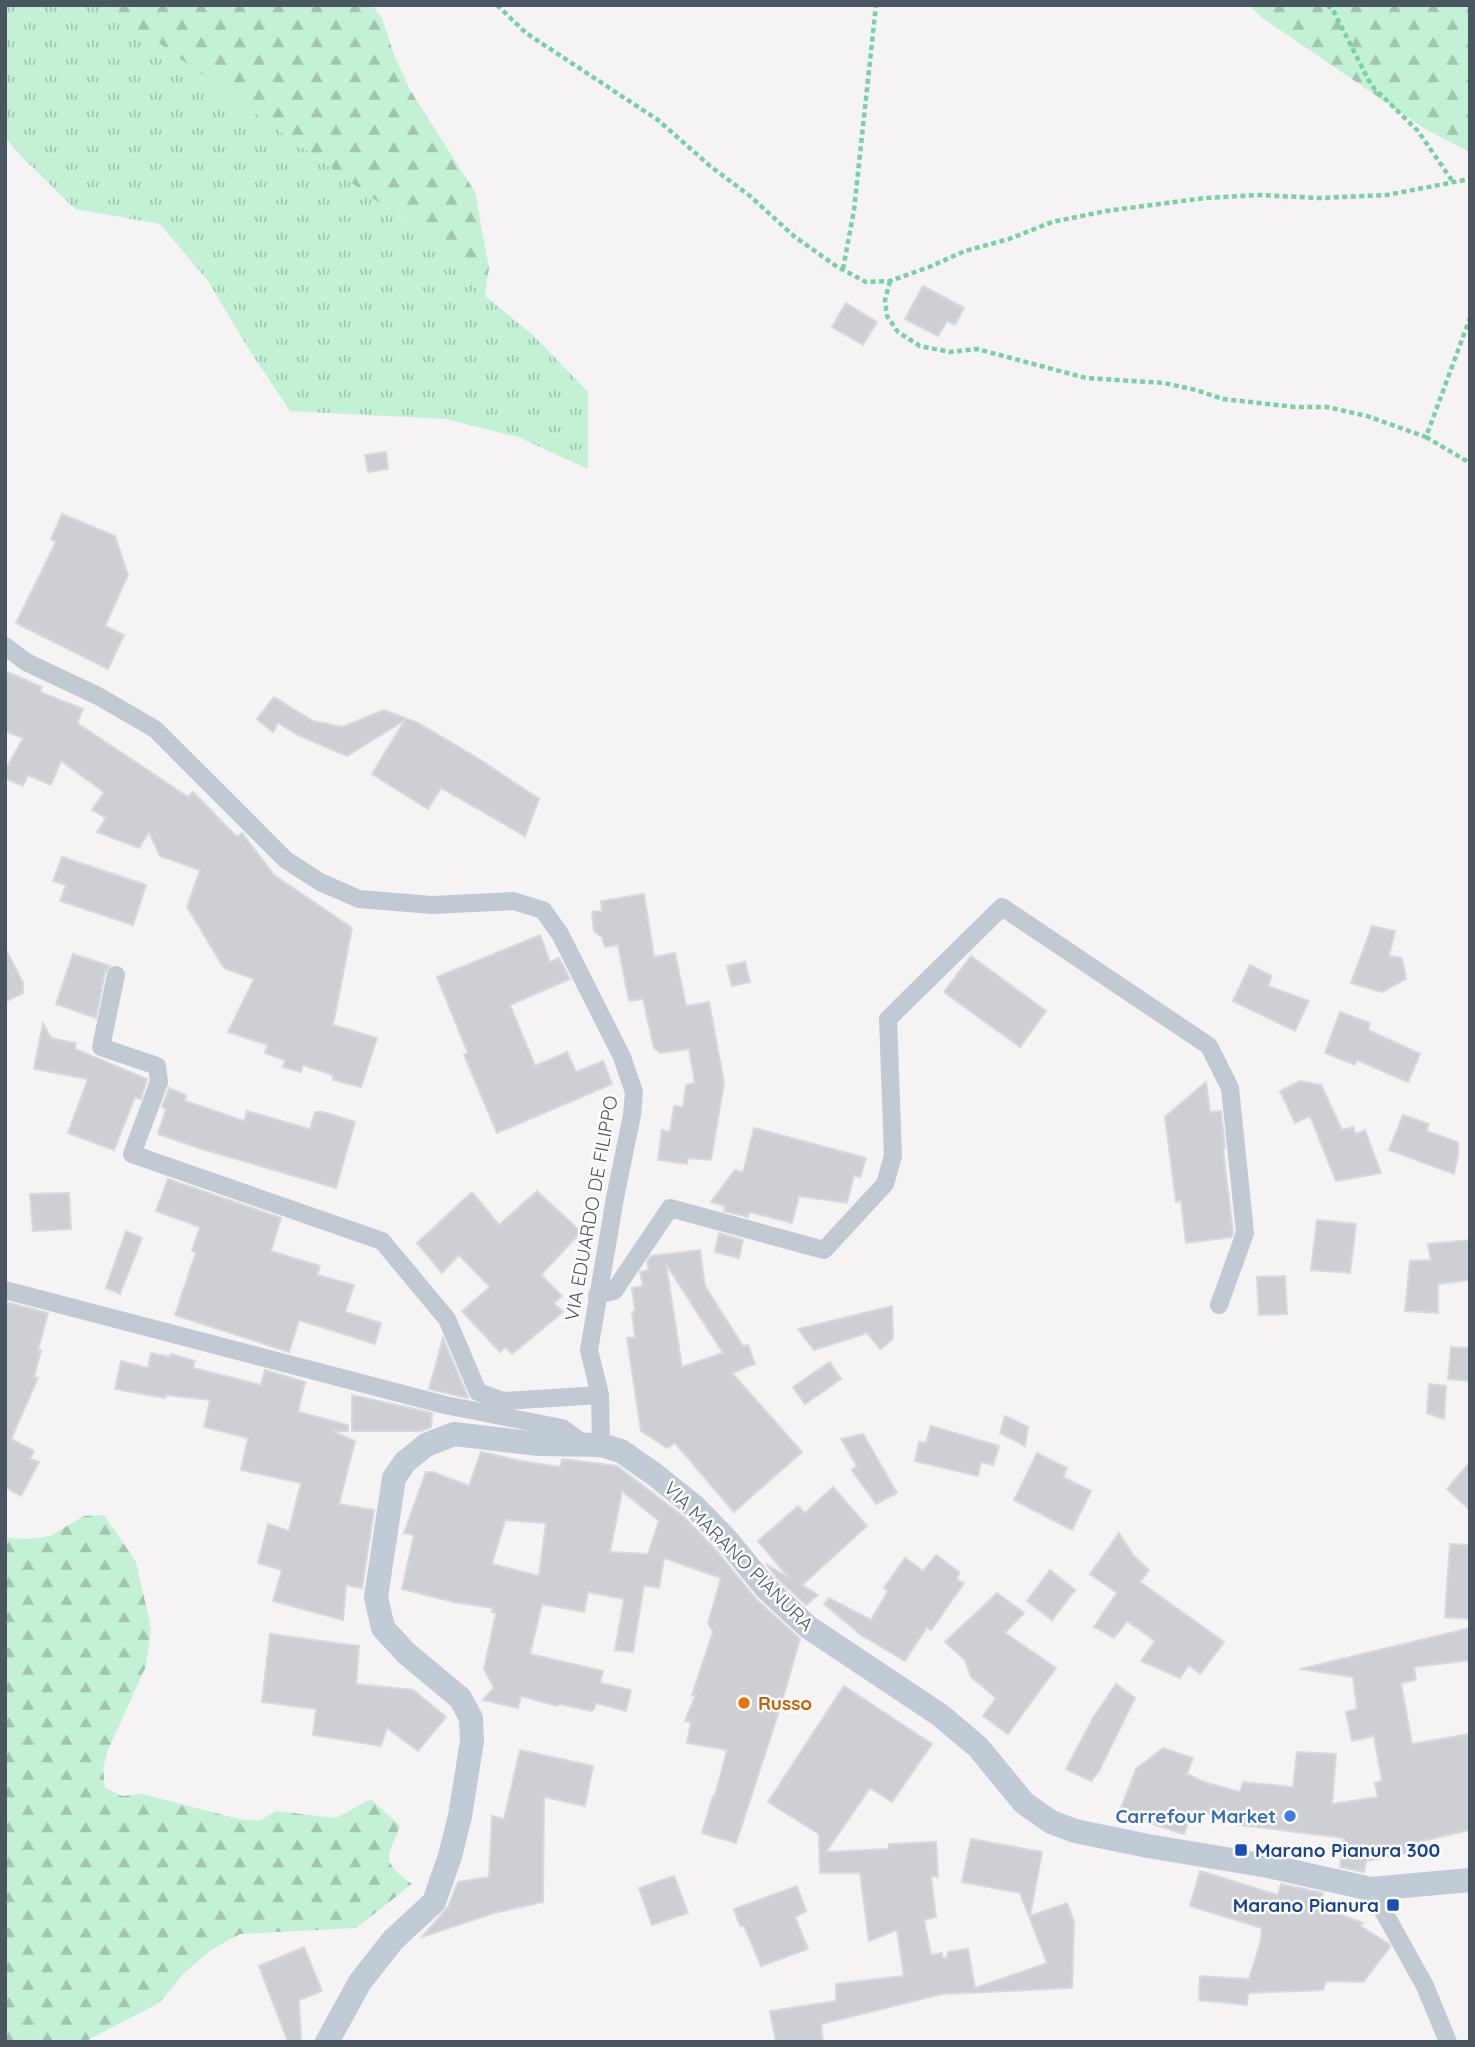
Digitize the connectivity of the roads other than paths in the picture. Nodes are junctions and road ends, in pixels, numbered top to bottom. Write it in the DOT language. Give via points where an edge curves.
graph roads {
  1 [pos="5,646"];
  2 [pos="116,975"];
  3 [pos="5,1290"];
  4 [pos="597,1295"];
  5 [pos="1219,1305"];
  6 [pos="600,1395"];
  7 [pos="592,1444"];
  8 [pos="1470,1880"];
  9 [pos="1371,1889"];
  10 [pos="327,2042"];
  11 [pos="1448,2042"];
  1 -- 4 [label="street, VIA EDUARDO DE FILIPPO" via="26,662 155,729 286,860 320,882 359,899 432,905 513,901 543,910 560,934 622,1057 634,1092"];
  2 -- 6 [label="street" via="101,1047 157,1066 159,1082 132,1154 382,1241 447,1319 478,1392 503,1401"];
  3 -- 7 [label="street" via="445,1405 562,1428"];
  4 -- 5 [label="street" via="614,1292 670,1208 824,1250 885,1184 893,1156 888,1019 1002,907 1209,1046 1230,1088 1245,1233"];
  4 -- 6 [label="street, VIA EDUARDO DE FILIPPO" via="589,1350"];
  6 -- 7 [label="street, VIA EDUARDO DE FILIPPO"];
  7 -- 9 [label="street, VIA MARANO PIANURA" via="621,1451 654,1474 694,1507 766,1588 808,1627 940,1715 978,1747 1024,1803 1051,1822 1075,1832"];
  7 -- 10 [label="street, VIA MARANO PIANURA" via="539,1444 454,1434 426,1445 394,1478 376,1597 383,1628 460,1698 471,1718 472,1741 460,1816 434,1902 393,1940 360,1982"];
  8 -- 9 [label="street, VIA MARANO PIANURA"];
  9 -- 11 [label="street" via="1425,1986"];
}
